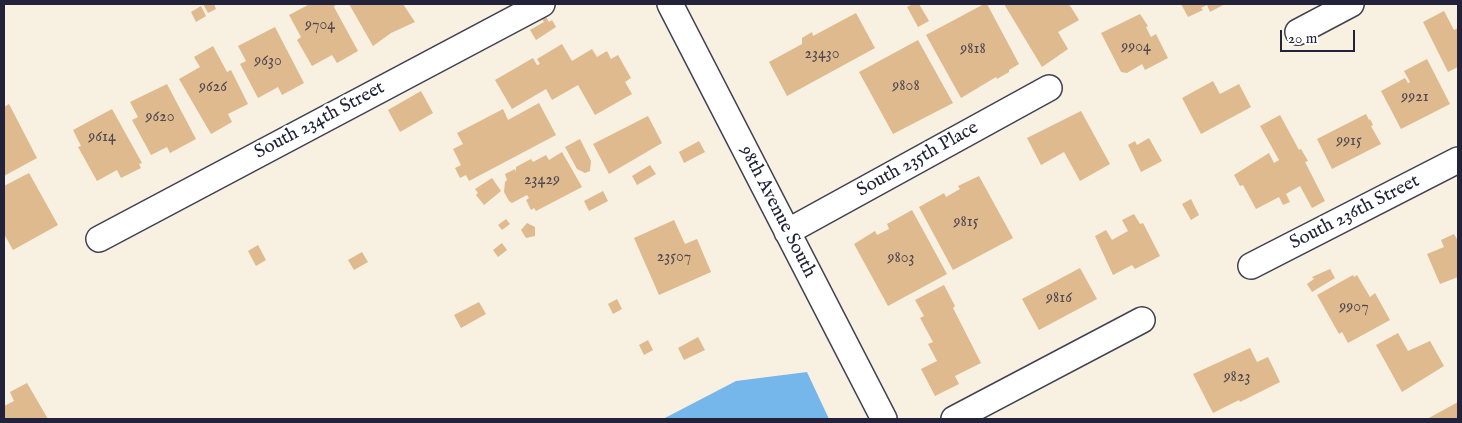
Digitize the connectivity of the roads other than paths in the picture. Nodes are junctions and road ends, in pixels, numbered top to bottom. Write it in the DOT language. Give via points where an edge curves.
graph roads {
  1 [pos="542,4"];
  2 [pos="670,4"];
  3 [pos="1351,4"];
  4 [pos="1298,32"];
  5 [pos="1049,88"];
  6 [pos="1458,160"];
  7 [pos="787,232"];
  8 [pos="99,239"];
  9 [pos="1251,266"];
  10 [pos="1142,320"];
  11 [pos="884,419"];
  12 [pos="954,419"];
  1 -- 8 [label="street, South 234th Street"];
  2 -- 7 [label="street, 98th Avenue South"];
  3 -- 4 [label="street"];
  5 -- 7 [label="street, South 235th Place"];
  6 -- 9 [label="street, South 236th Street"];
  7 -- 11 [label="street, 98th Avenue South"];
  10 -- 12 [label="street"];
}
